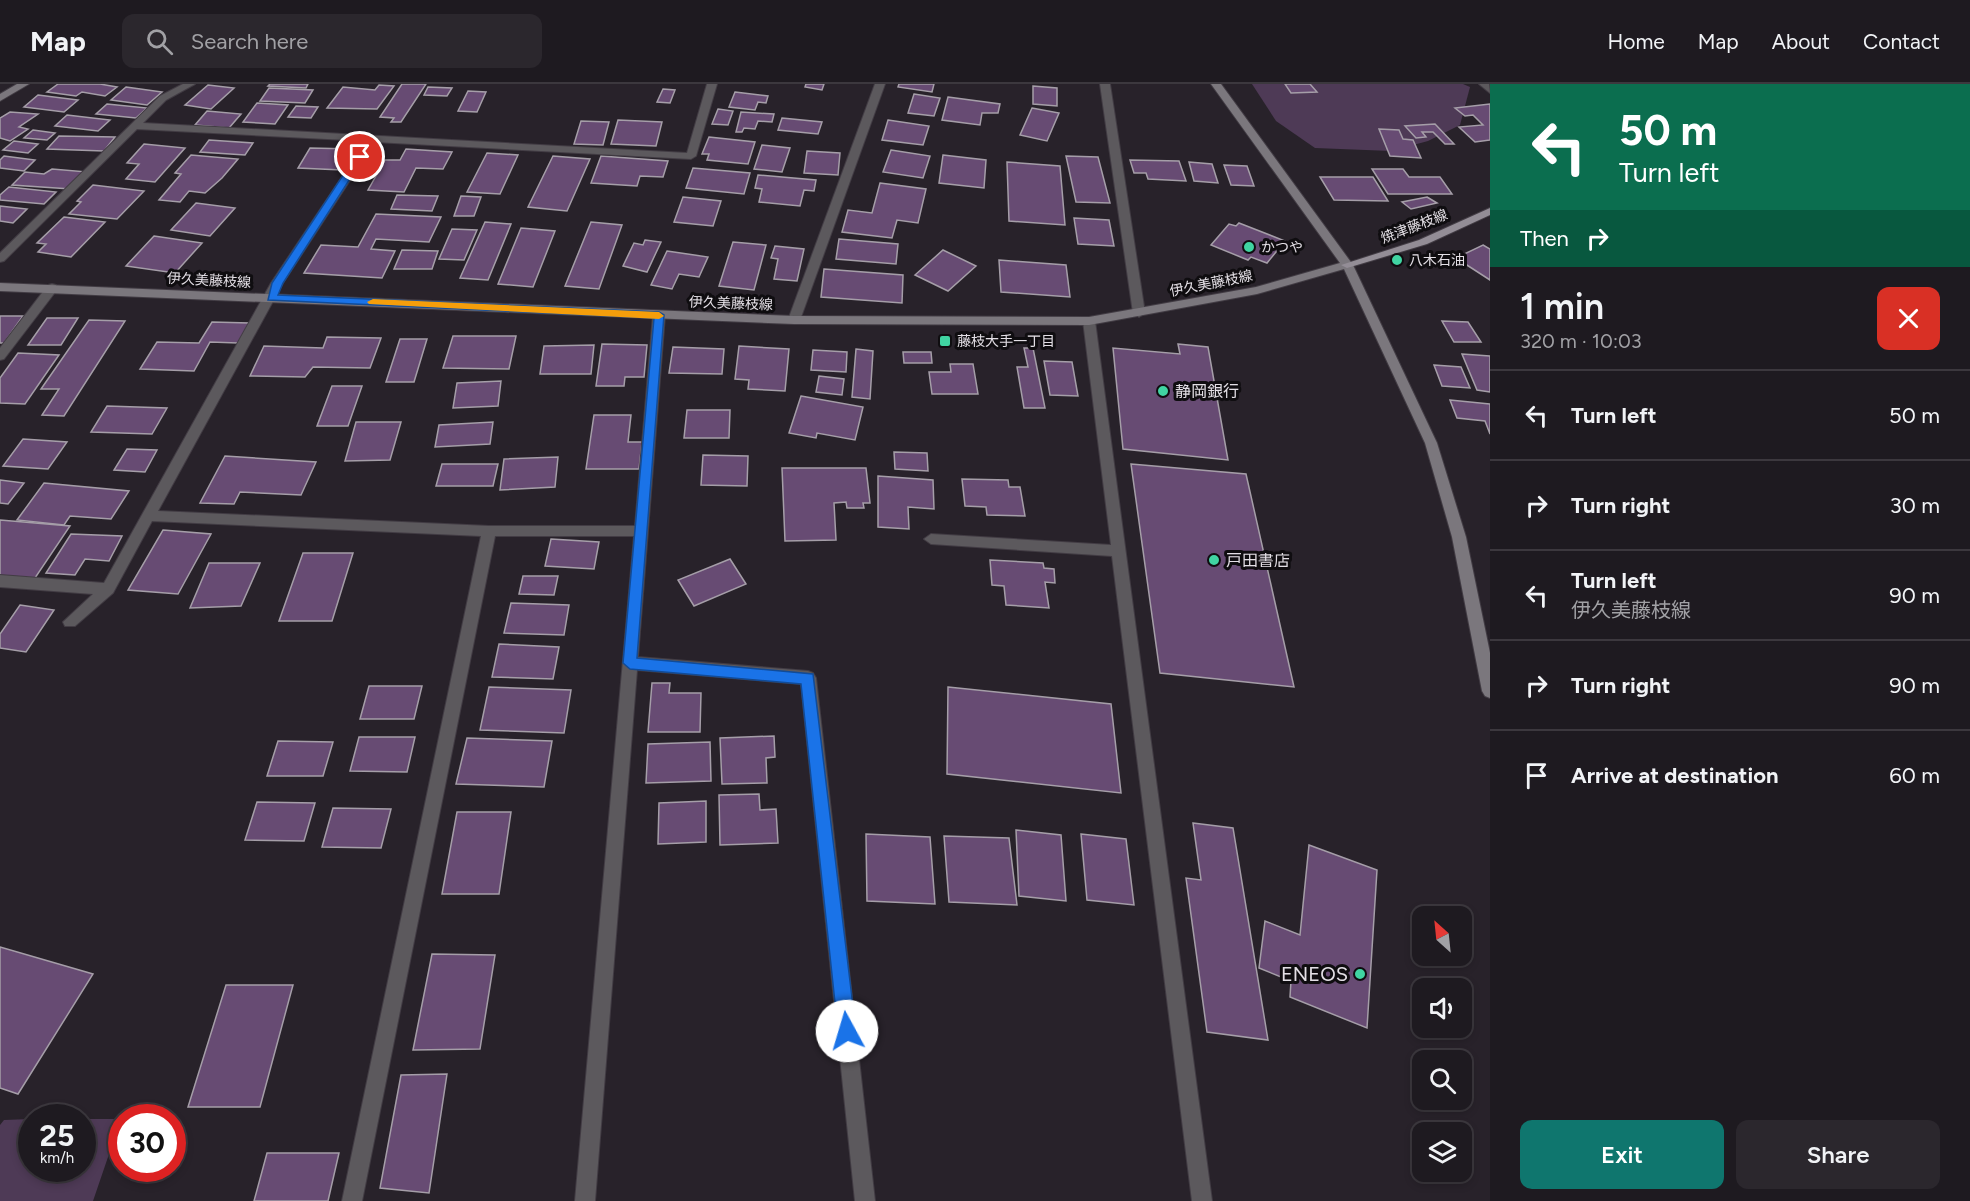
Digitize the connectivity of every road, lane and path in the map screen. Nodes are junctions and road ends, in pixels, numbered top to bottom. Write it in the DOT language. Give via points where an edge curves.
graph roads {
  1 [pos="24,84"];
  2 [pos="190,84"];
  3 [pos="712,84"];
  4 [pos="880,84"];
  5 [pos="1105,84"];
  6 [pos="1216,84"];
  7 [pos="1484,84"];
  8 [pos="1490,90"];
  9 [pos="0,98"];
  10 [pos="136,126"];
  11 [pos="372,139"];
  12 [pos="1490,211"];
  13 [pos="0,258"];
  14 [pos="1347,265"];
  15 [pos="0,287"];
  16 [pos="52,288"];
  17 [pos="271,298"];
  18 [pos="1139,313"];
  19 [pos="659,315"];
  20 [pos="794,320"];
  21 [pos="1089,321"];
  22 [pos="0,356"];
  23 [pos="149,516"];
  24 [pos="489,531"];
  25 [pos="641,531"];
  26 [pos="931,539"];
  27 [pos="1119,551"];
  28 [pos="0,581"];
  29 [pos="108,589"];
  30 [pos="70,622"];
  31 [pos="630,663"];
  32 [pos="1490,691"];
  33 [pos="352,1201"];
  34 [pos="585,1201"];
  35 [pos="866,1201"];
  36 [pos="1202,1201"];
  1 -- 9 [label="main road"];
  2 -- 10 [label="street" via="163,98"];
  3 -- 11 [label="street" via="691,156"];
  4 -- 20 [label="street"];
  5 -- 18 [label="street"];
  6 -- 14 [label="main road"];
  7 -- 8 [label="street"];
  10 -- 11 [label="street"];
  10 -- 13 [label="street"];
  11 -- 17 [label="street"];
  12 -- 14 [label="main road, 焼津藤枝線" via="1424,242"];
  14 -- 18 [label="main road, 伊久美藤枝線" via="1257,290"];
  14 -- 32 [label="main road" via="1431,443 1459,537"];
  15 -- 16 [label="main road, 伊久美藤枝線"];
  16 -- 17 [label="main road, 伊久美藤枝線"];
  16 -- 22 [label="street"];
  17 -- 19 [label="main road, 伊久美藤枝線"];
  17 -- 23 [label="street"];
  18 -- 21 [label="main road, 伊久美藤枝線"];
  19 -- 20 [label="main road, 伊久美藤枝線"];
  19 -- 25 [label="street"];
  20 -- 21 [label="main road, 伊久美藤枝線"];
  21 -- 27 [label="street"];
  23 -- 24 [label="street"];
  23 -- 29 [label="street"];
  24 -- 25 [label="street"];
  24 -- 33 [label="street"];
  25 -- 31 [label="street"];
  26 -- 27 [label="street"];
  27 -- 36 [label="street"];
  28 -- 29 [label="street"];
  29 -- 30 [label="street"];
  31 -- 34 [label="street"];
  31 -- 35 [label="street" via="808,678"];
}
